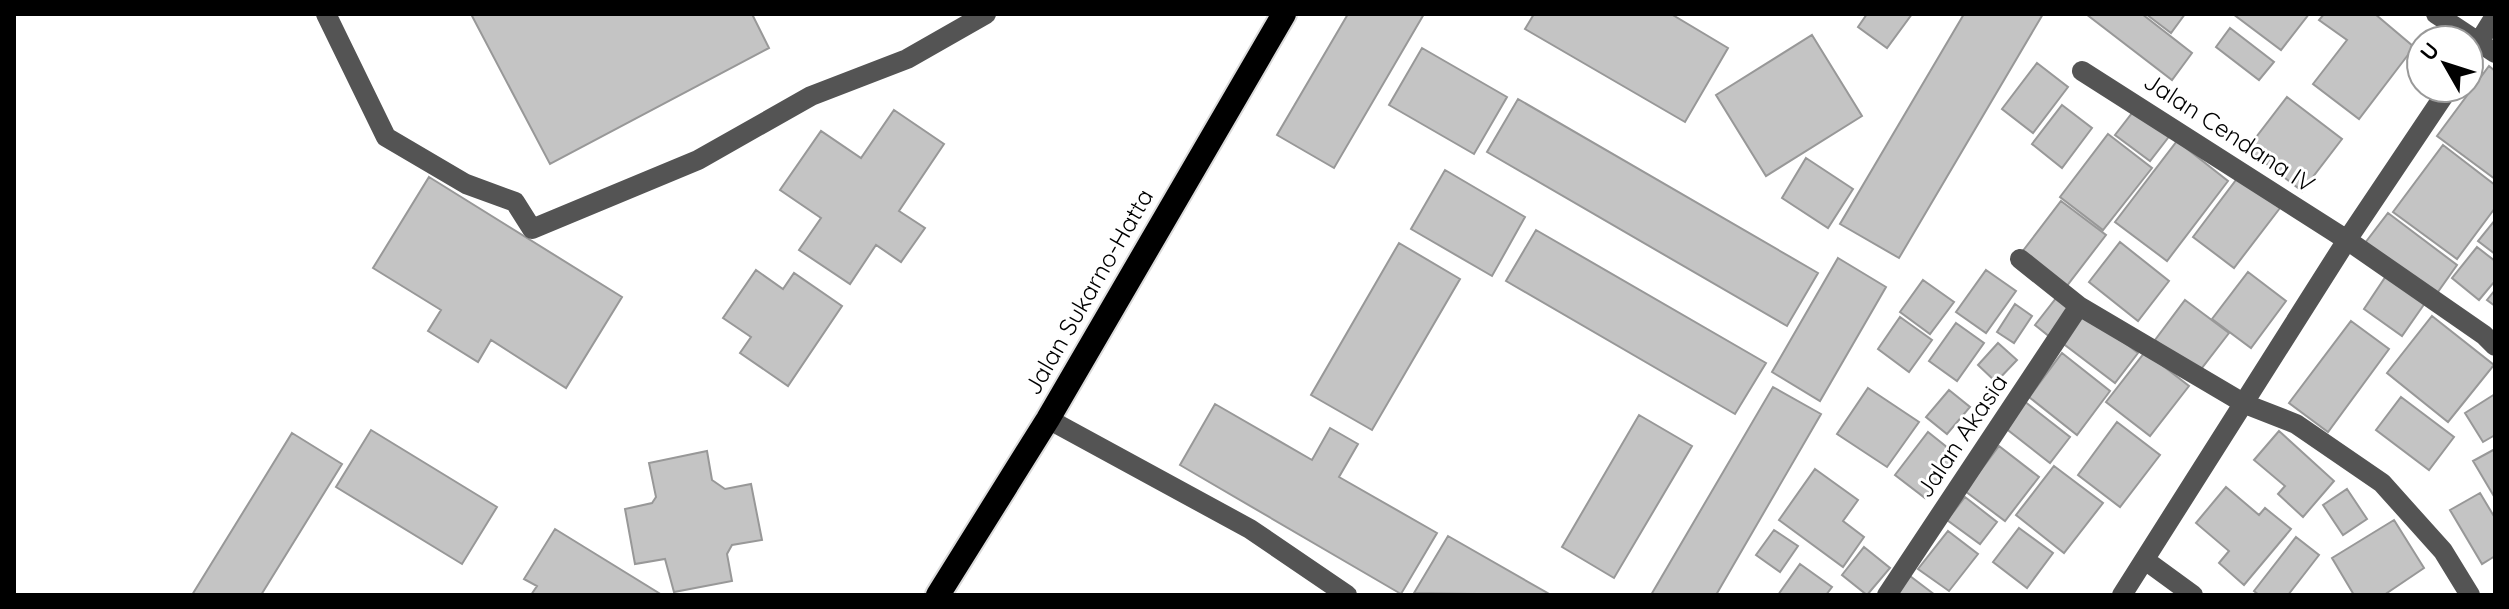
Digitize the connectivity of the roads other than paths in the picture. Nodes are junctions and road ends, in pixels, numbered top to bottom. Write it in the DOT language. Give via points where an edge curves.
graph roads {
  1 [pos="326,14"];
  2 [pos="986,14"];
  3 [pos="1284,14"];
  4 [pos="2494,17"];
  5 [pos="2485,41"];
  6 [pos="2082,71"];
  7 [pos="2438,104"];
  8 [pos="2347,240"];
  9 [pos="2020,259"];
  10 [pos="2079,306"];
  11 [pos="2495,346"];
  12 [pos="2245,404"];
  13 [pos="1048,419"];
  14 [pos="2145,560"];
  15 [pos="938,595"];
  16 [pos="1347,595"];
  17 [pos="1887,595"];
  18 [pos="2122,595"];
  19 [pos="2193,595"];
  20 [pos="2470,595"];
  1 -- 2 [label="street" via="386,137 466,184 515,202 532,229 698,160 811,96 907,59"];
  3 -- 13 [label="highway, Jalan Sukarno-Hatta"];
  4 -- 5 [label="street"];
  6 -- 8 [label="street, Jalan Cendana IV"];
  7 -- 8 [label="street"];
  8 -- 11 [label="street, Jalan Cendana IV"];
  8 -- 12 [label="street"];
  9 -- 10 [label="street"];
  10 -- 12 [label="street"];
  10 -- 17 [label="street, Jalan Akasia"];
  12 -- 14 [label="street"];
  12 -- 20 [label="street" via="2296,424 2382,483 2443,551"];
  13 -- 15 [label="highway, Jalan Sukarno-Hatta"];
  13 -- 16 [label="street" via="1250,529"];
  14 -- 18 [label="street"];
  14 -- 19 [label="street"];
}
